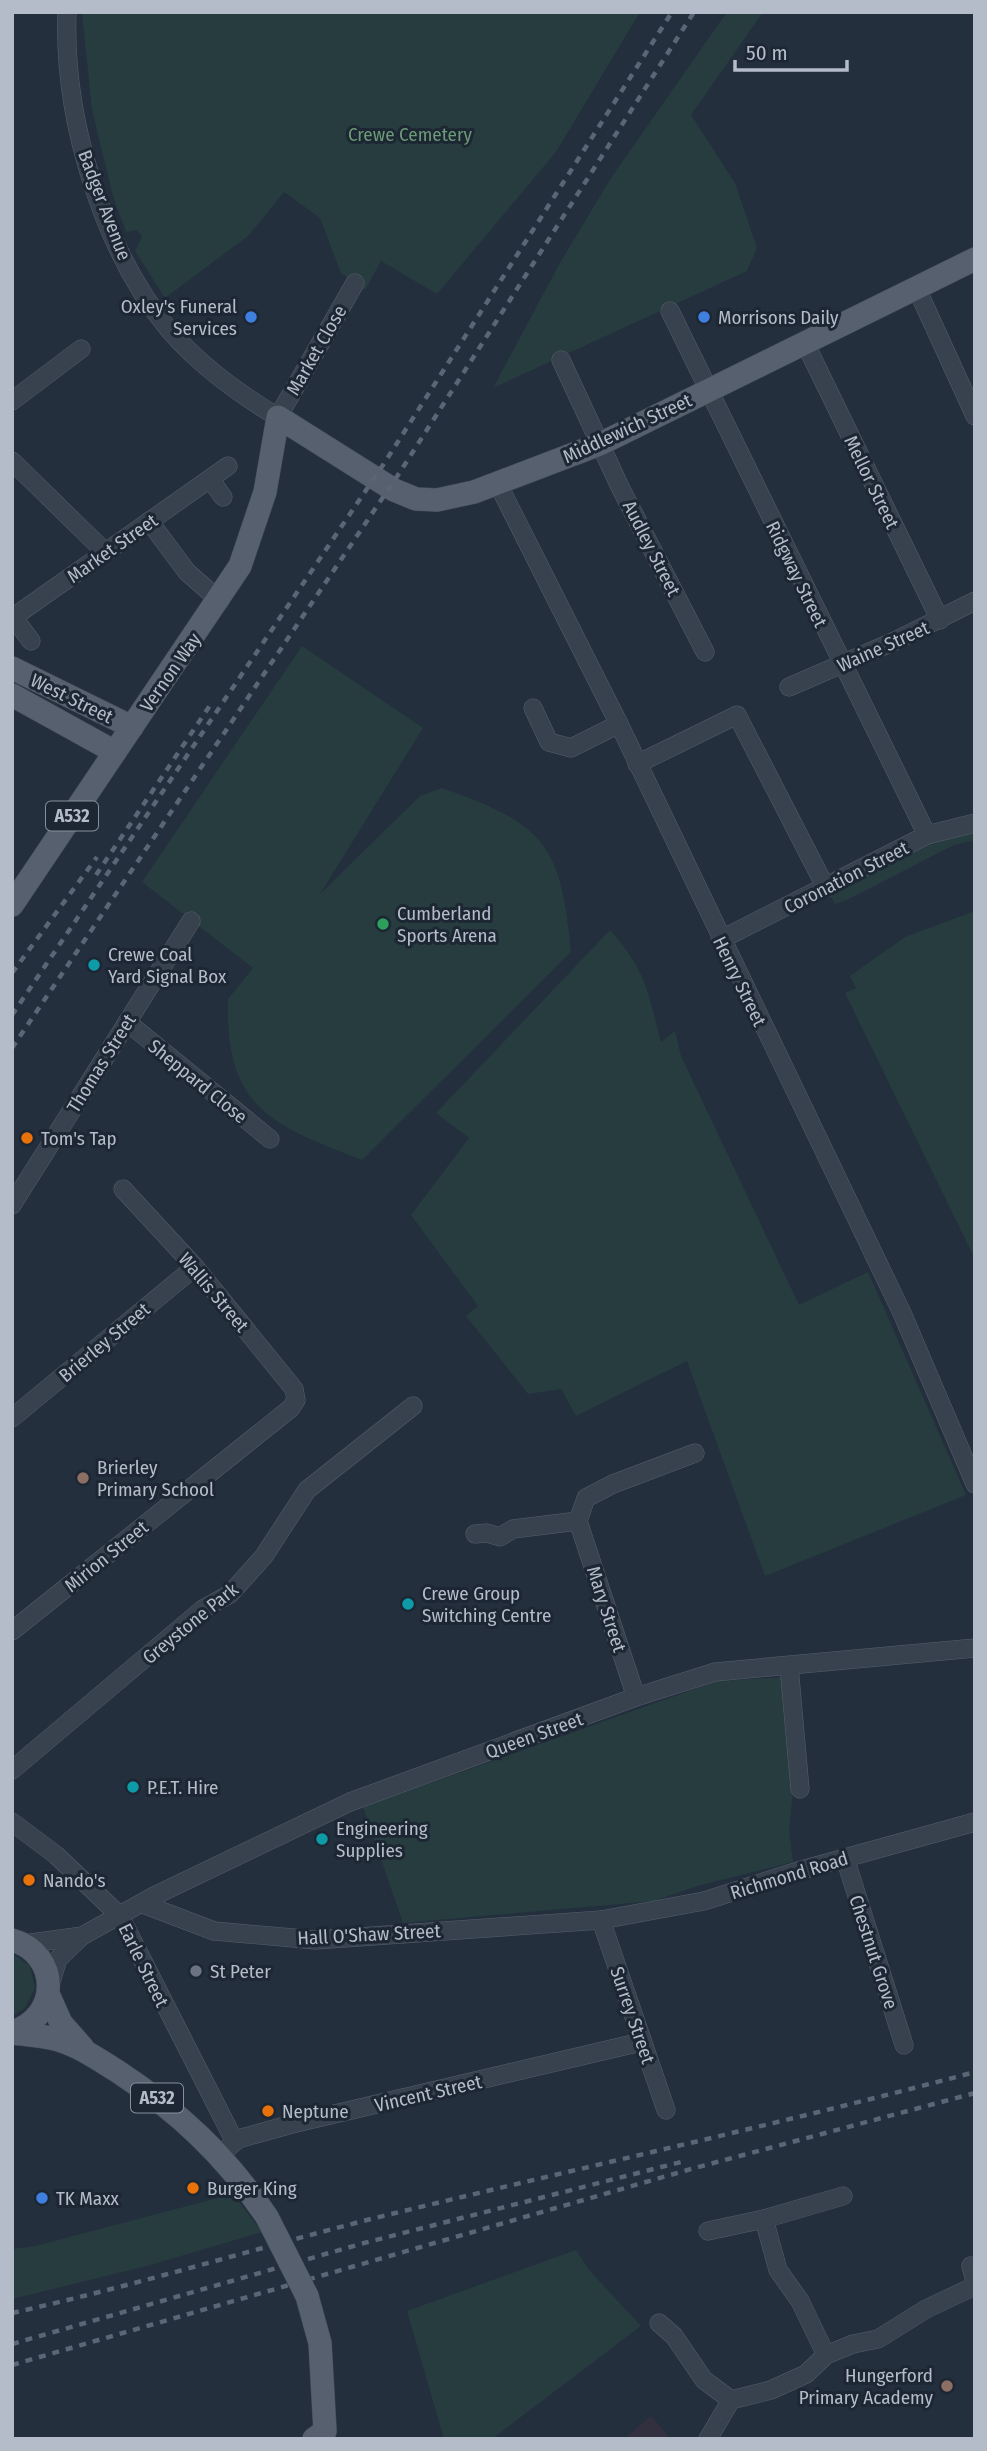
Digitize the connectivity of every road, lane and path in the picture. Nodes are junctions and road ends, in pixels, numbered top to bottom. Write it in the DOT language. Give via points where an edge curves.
graph roads {
  1 [pos="67,12"];
  2 [pos="975,259"];
  3 [pos="355,283"];
  4 [pos="917,289"];
  5 [pos="670,311"];
  6 [pos="805,344"];
  7 [pos="81,349"];
  8 [pos="561,360"];
  9 [pos="709,390"];
  10 [pos="12,401"];
  11 [pos="975,416"];
  12 [pos="278,417"];
  13 [pos="600,444"];
  14 [pos="12,461"];
  15 [pos="228,466"];
  16 [pos="210,479"];
  17 [pos="497,482"];
  18 [pos="223,497"];
  19 [pos="149,522"];
  20 [pos="104,552"];
  21 [pos="219,601"];
  22 [pos="975,601"];
  23 [pos="13,617"];
  24 [pos="940,620"];
  25 [pos="31,641"];
  26 [pos="705,652"];
  27 [pos="842,665"];
  28 [pos="12,668"];
  29 [pos="789,687"];
  30 [pos="12,695"];
  31 [pos="533,708"];
  32 [pos="619,724"];
  33 [pos="132,727"];
  34 [pos="115,752"];
  35 [pos="637,764"];
  36 [pos="975,823"];
  37 [pos="927,835"];
  38 [pos="827,888"];
  39 [pos="12,905"];
  40 [pos="191,921"];
  41 [pos="720,940"];
  42 [pos="127,1022"];
  43 [pos="270,1139"];
  44 [pos="123,1189"];
  45 [pos="12,1205"];
  46 [pos="195,1267"];
  47 [pos="296,1400"];
  48 [pos="413,1406"];
  49 [pos="12,1418"];
  50 [pos="695,1453"];
  51 [pos="975,1484"];
  52 [pos="578,1521"];
  53 [pos="475,1534"];
  54 [pos="12,1631"];
  55 [pos="975,1648"];
  56 [pos="789,1667"];
  57 [pos="636,1697"];
  58 [pos="12,1770"];
  59 [pos="800,1789"];
  60 [pos="12,1822"];
  61 [pos="974,1826"];
  62 [pos="845,1858"];
  63 [pos="143,1904"];
  64 [pos="120,1916"];
  65 [pos="601,1920"];
  66 [pos="82,1936"];
  67 [pos="18,1942"];
  68 [pos="49,1990"];
  69 [pos="12,2032"];
  70 [pos="642,2042"];
  71 [pos="904,2045"];
  72 [pos="87,2051"];
  73 [pos="666,2110"];
  74 [pos="228,2148"];
  75 [pos="843,2196"];
  76 [pos="764,2219"];
  77 [pos="708,2231"];
  78 [pos="975,2286"];
  79 [pos="659,2323"];
  80 [pos="826,2355"];
  81 [pos="731,2400"];
  82 [pos="324,2436"];
  83 [pos="708,2439"];
  1 -- 12 [label="street, Badger Avenue" via="68,63 82,148 118,251 171,332 220,378"];
  2 -- 4 [label="main road, Middlewich Street"];
  3 -- 12 [label="street, Market Close"];
  4 -- 6 [label="main road, Middlewich Street"];
  4 -- 11 [label="street"];
  5 -- 9 [label="street, Ridgway Street"];
  6 -- 9 [label="main road, Middlewich Street"];
  6 -- 24 [label="street, Mellor Street"];
  7 -- 10 [label="street"];
  8 -- 13 [label="street, Audley Street"];
  9 -- 13 [label="main road, Middlewich Street"];
  9 -- 27 [label="street, Ridgway Street"];
  12 -- 17 [label="main road, Middlewich Street" via="394,490 416,499 437,500"];
  12 -- 21 [label="main road, Vernon Way" via="265,492 240,566"];
  13 -- 17 [label="main road, Middlewich Street"];
  13 -- 26 [label="street, Audley Street"];
  14 -- 20 [label="street"];
  15 -- 16 [label="street, Market Street"];
  16 -- 18 [label="street"];
  16 -- 19 [label="street, Market Street"];
  17 -- 32 [label="street, Henry Street"];
  19 -- 20 [label="street, Market Street"];
  19 -- 21 [label="street" via="187,572"];
  20 -- 23 [label="street, Market Street"];
  21 -- 33 [label="main road, Vernon Way"];
  22 -- 24 [label="street, Waine Street"];
  23 -- 25 [label="street, Market Street"];
  24 -- 27 [label="street, Waine Street"];
  27 -- 29 [label="street, Waine Street"];
  27 -- 37 [label="street, Ridgway Street"];
  28 -- 33 [label="main road, West Street"];
  30 -- 34 [label="main road, West Street"];
  31 -- 32 [label="street" via="549,741 560,746 571,748"];
  32 -- 35 [label="street, Henry Street"];
  33 -- 34 [label="main road, Vernon Way / A532"];
  34 -- 39 [label="main road, Vernon Way / A532"];
  35 -- 38 [label="street" via="737,715"];
  35 -- 41 [label="street, Henry Street"];
  36 -- 37 [label="street, Coronation Street"];
  37 -- 38 [label="street, Coronation Street"];
  38 -- 41 [label="street, Coronation Street"];
  40 -- 42 [label="street, Thomas Street"];
  41 -- 51 [label="street, Henry Street" via="902,1313"];
  42 -- 43 [label="street, Sheppard Close"];
  42 -- 45 [label="street, Thomas Street"];
  44 -- 46 [label="street, Wallis Street"];
  46 -- 47 [label="street, Wallis Street" via="294,1389"];
  46 -- 49 [label="street, Brierley Street"];
  47 -- 54 [label="street, Mirion Street"];
  48 -- 58 [label="street, Greystone Park" via="307,1490 264,1556 230,1594 203,1609"];
  50 -- 52 [label="street" via="586,1498"];
  52 -- 53 [label="street" via="513,1529 500,1537"];
  52 -- 57 [label="street, Mary Street"];
  55 -- 56 [label="street, Queen Street"];
  56 -- 57 [label="street, Queen Street" via="715,1672"];
  56 -- 59 [label="street"];
  57 -- 63 [label="street, Queen Street" via="350,1802"];
  60 -- 64 [label="street, Earle Street" via="56,1855"];
  61 -- 62 [label="street, Richmond Road"];
  62 -- 65 [label="street, Richmond Road" via="704,1901"];
  62 -- 71 [label="street, Chestnut Grove"];
  63 -- 64 [label="street, Queen Street"];
  63 -- 65 [label="street, Hall O'Shaw Street" via="214,1931 316,1940"];
  64 -- 66 [label="street, Queen Street"];
  64 -- 74 [label="street, Earle Street" via="218,2110"];
  65 -- 70 [label="street, Surrey Street"];
  66 -- 67 [label="street"];
  66 -- 68 [label="street" via="58,1959"];
  67 -- 68 [label="main road, Earle Street" via="43,1961"];
  68 -- 69 [label="main road" via="34,2021"];
  68 -- 72 [label="main road, Earle Street / A532" via="61,2023"];
  69 -- 72 [label="main road, Earle Street / A532" via="51,2038"];
  70 -- 73 [label="street, Surrey Street"];
  70 -- 74 [label="street, Vincent Street" via="301,2122"];
  72 -- 74 [label="main road, Earle Street / A532"];
  74 -- 82 [label="main road, Earle Street / A532, bridge" via="307,2296 320,2343"];
  75 -- 76 [label="street"];
  76 -- 77 [label="street"];
  76 -- 80 [label="street" via="778,2270 800,2301"];
  78 -- 80 [label="street" via="878,2339"];
  79 -- 81 [label="street" via="674,2336 704,2380"];
  80 -- 81 [label="street" via="806,2374 771,2390"];
  81 -- 83 [label="street"];
}
